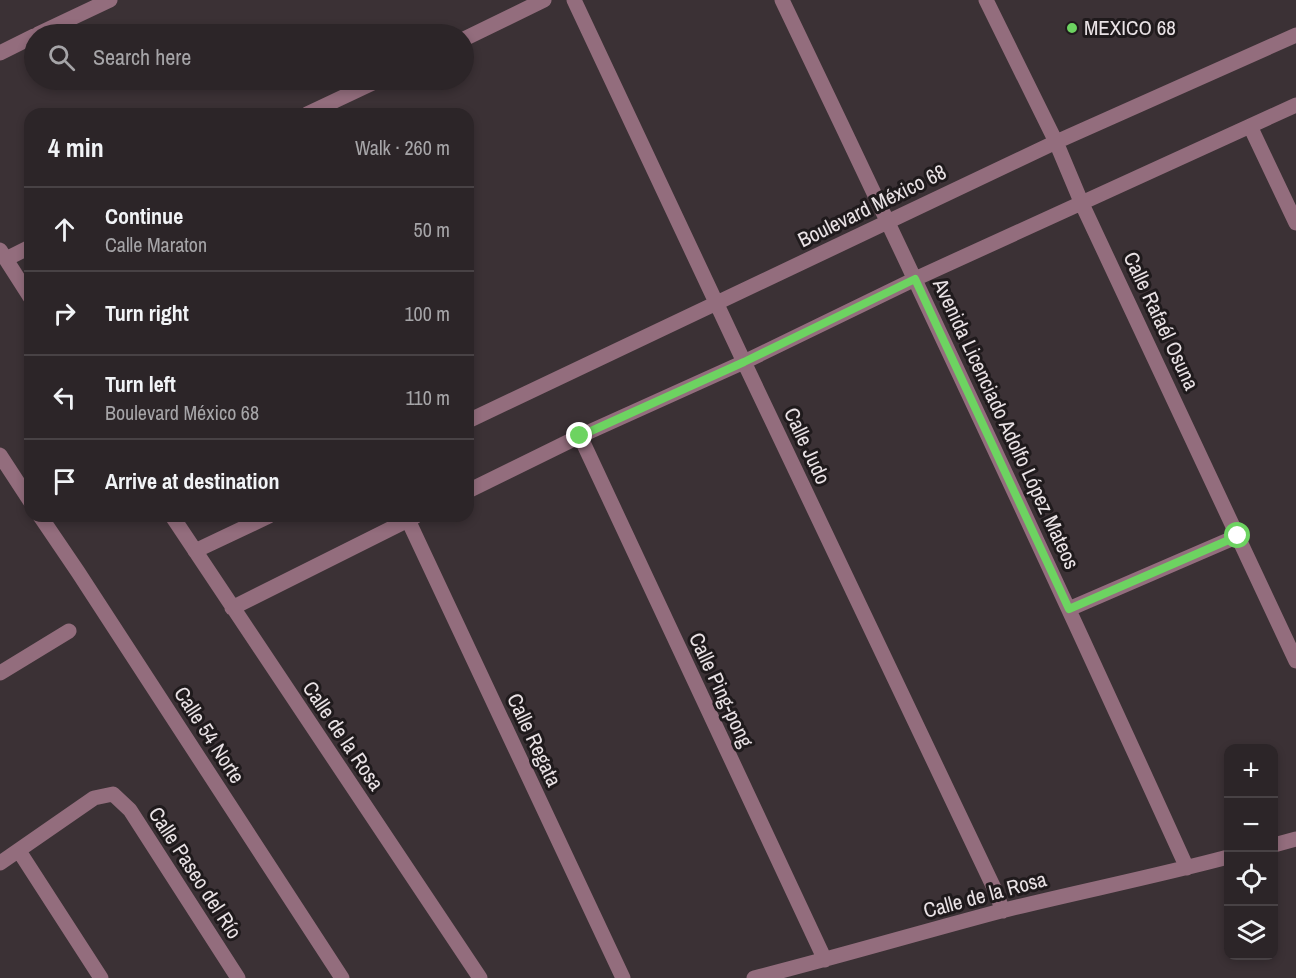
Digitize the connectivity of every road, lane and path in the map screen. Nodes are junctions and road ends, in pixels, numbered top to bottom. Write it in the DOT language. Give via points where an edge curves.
graph roads {
  1 [pos="110,0"];
  2 [pos="544,0"];
  3 [pos="574,0"];
  4 [pos="782,0"];
  5 [pos="987,0"];
  6 [pos="59,24"];
  7 [pos="474,34"];
  8 [pos="1296,35"];
  9 [pos="24,41"];
  10 [pos="0,53"];
  11 [pos="358,90"];
  12 [pos="1296,105"];
  13 [pos="320,108"];
  14 [pos="1250,126"];
  15 [pos="1056,142"];
  16 [pos="1082,204"];
  17 [pos="888,222"];
  18 [pos="1296,224"];
  19 [pos="24,249"];
  20 [pos="3,254"];
  21 [pos="915,279"];
  22 [pos="24,287"];
  23 [pos="717,304"];
  24 [pos="744,362"];
  25 [pos="474,418"];
  26 [pos="580,436"];
  27 [pos="0,455"];
  28 [pos="6,480"];
  29 [pos="474,488"];
  30 [pos="24,496"];
  31 [pos="44,522"];
  32 [pos="176,522"];
  33 [pos="256,522"];
  34 [pos="404,522"];
  35 [pos="414,522"];
  36 [pos="1238,536"];
  37 [pos="195,551"];
  38 [pos="232,608"];
  39 [pos="1069,609"];
  40 [pos="69,631"];
  41 [pos="1296,661"];
  42 [pos="0,673"];
  43 [pos="1296,839"];
  44 [pos="1278,844"];
  45 [pos="19,851"];
  46 [pos="1224,858"];
  47 [pos="0,863"];
  48 [pos="1187,868"];
  49 [pos="1003,911"];
  50 [pos="825,960"];
  51 [pos="101,978"];
  52 [pos="238,978"];
  53 [pos="342,978"];
  54 [pos="480,978"];
  55 [pos="622,978"];
  56 [pos="753,978"];
  1 -- 6 [label="street"];
  2 -- 7 [label="street"];
  3 -- 23 [label="street, Calle Judo"];
  4 -- 17 [label="street, Avenida Licenciado Adolfo López Mateos"];
  5 -- 15 [label="street, Calle Rafaél Osuna"];
  8 -- 15 [label="street, Boulevard México 68"];
  9 -- 10 [label="street"];
  11 -- 13 [label="street"];
  12 -- 14 [label="street"];
  14 -- 16 [label="street"];
  14 -- 18 [label="street"];
  15 -- 16 [label="street, Calle Rafaél Osuna"];
  15 -- 17 [label="street, Boulevard México 68"];
  16 -- 21 [label="street"];
  16 -- 36 [label="street, Calle Rafaél Osuna"];
  17 -- 21 [label="street, Avenida Licenciado Adolfo López Mateos"];
  17 -- 23 [label="street, Boulevard México 68"];
  19 -- 20 [label="street"];
  20 -- 22 [label="street"];
  21 -- 24 [label="street"];
  21 -- 39 [label="street, Avenida Licenciado Adolfo López Mateos"];
  23 -- 24 [label="street, Calle Judo"];
  23 -- 25 [label="street, Boulevard México 68"];
  24 -- 26 [label="street"];
  24 -- 49 [label="street, Calle Judo"];
  26 -- 29 [label="street"];
  26 -- 50 [label="street, Calle Ping-pong"];
  27 -- 28 [label="street"];
  28 -- 30 [label="street"];
  31 -- 53 [label="street, Calle 54 Norte"];
  32 -- 37 [label="street, Calle de la Rosa"];
  33 -- 37 [label="street"];
  34 -- 38 [label="street"];
  35 -- 55 [label="street, Calle Regata"];
  36 -- 39 [label="street"];
  36 -- 41 [label="street, Calle Rafaél Osuna"];
  37 -- 38 [label="street, Calle de la Rosa"];
  38 -- 54 [label="street, Calle de la Rosa"];
  39 -- 48 [label="street, Avenida Licenciado Adolfo López Mateos"];
  40 -- 42 [label="street"];
  43 -- 44 [label="street"];
  45 -- 47 [label="street"];
  45 -- 51 [label="street"];
  45 -- 52 [label="street, Calle Paseo del Río" via="94,798 113,794 130,810"];
  46 -- 48 [label="street, Calle de la Rosa"];
  48 -- 49 [label="street, Calle de la Rosa"];
  49 -- 50 [label="street, Calle de la Rosa"];
  50 -- 56 [label="street, Calle de la Rosa"];
}
